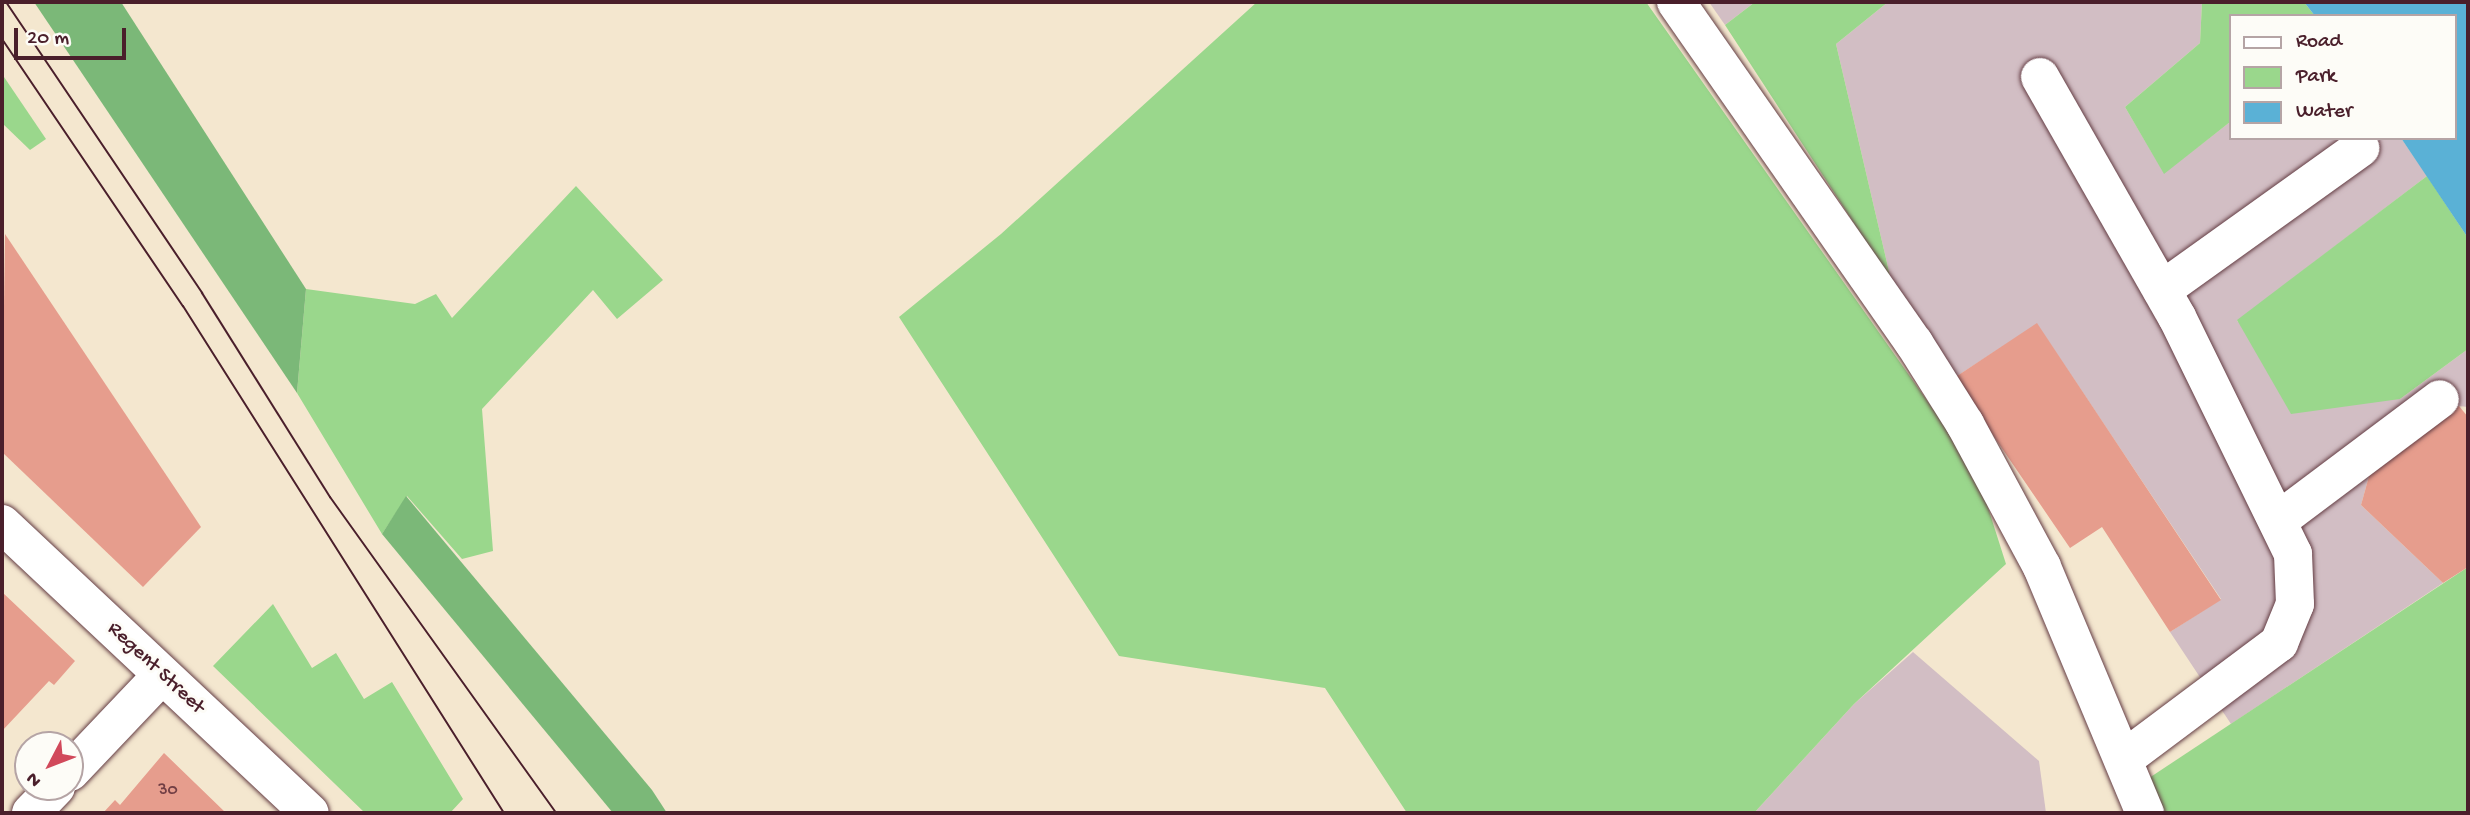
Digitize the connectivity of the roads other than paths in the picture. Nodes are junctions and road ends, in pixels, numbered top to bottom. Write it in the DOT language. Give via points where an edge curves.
graph roads {
  1 [pos="1676,2"];
  2 [pos="2040,77"];
  3 [pos="2360,148"];
  4 [pos="2162,290"];
  5 [pos="2440,399"];
  6 [pos="2279,520"];
  7 [pos="2,524"];
  8 [pos="161,676"];
  9 [pos="84,757"];
  10 [pos="2124,759"];
  11 [pos="310,813"];
  12 [pos="2145,813"];
  1 -- 10 [label="street" via="1914,343 1965,424 2042,567"];
  2 -- 4 [label="street"];
  3 -- 4 [label="street"];
  4 -- 6 [label="street"];
  5 -- 6 [label="street"];
  6 -- 10 [label="street" via="2293,554 2295,604 2279,643"];
  7 -- 8 [label="street, Regent Street"];
  8 -- 9 [label="street"];
  8 -- 11 [label="street, Regent Street"];
  10 -- 12 [label="street"];
}
